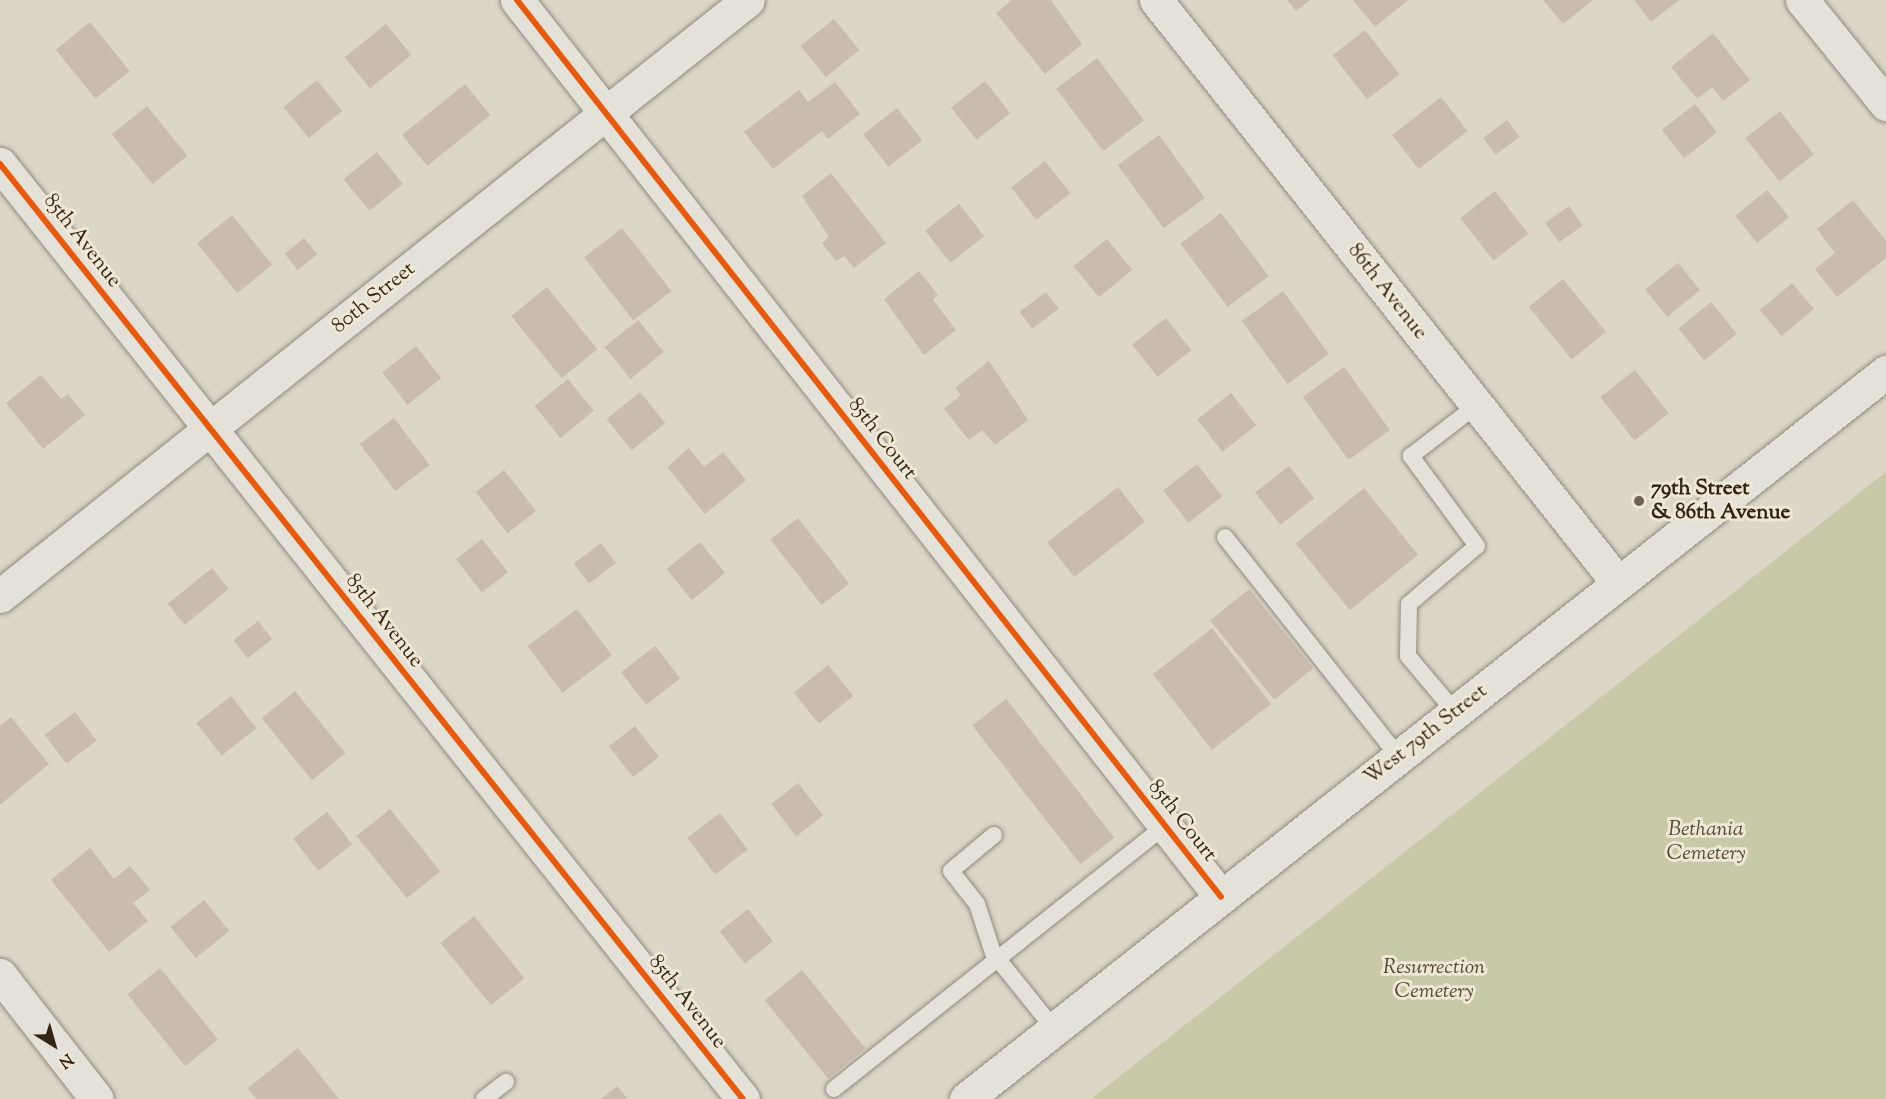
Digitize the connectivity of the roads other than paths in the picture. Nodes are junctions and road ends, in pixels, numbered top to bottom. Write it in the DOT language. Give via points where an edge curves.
graph roads {
  1 [pos="517,0"];
  2 [pos="748,0"];
  3 [pos="1156,0"];
  4 [pos="1802,0"];
  5 [pos="1886,104"];
  6 [pos="605,113"];
  7 [pos="0,164"];
  8 [pos="1886,372"];
  9 [pos="1477,405"];
  10 [pos="211,430"];
  11 [pos="1225,537"];
  12 [pos="1618,584"];
  13 [pos="0,596"];
  14 [pos="1455,712"];
  15 [pos="1399,757"];
  16 [pos="1165,826"];
  17 [pos="994,835"];
  18 [pos="1221,897"];
  19 [pos="1000,960"];
  20 [pos="0,975"];
  21 [pos="1054,1029"];
  22 [pos="506,1082"];
  23 [pos="834,1089"];
  24 [pos="97,1099"];
  25 [pos="484,1099"];
  26 [pos="743,1099"];
  27 [pos="966,1099"];
  1 -- 6 [label="street, 85th Court"];
  2 -- 6 [label="street, 80th Street"];
  3 -- 9 [label="street, 86th Avenue"];
  4 -- 5 [label="street"];
  6 -- 10 [label="street, 80th Street"];
  6 -- 16 [label="street, 85th Court"];
  7 -- 10 [label="street, 85th Avenue"];
  8 -- 12 [label="street, West 79th Street"];
  9 -- 12 [label="street, 86th Avenue"];
  9 -- 14 [label="lane" via="1411,456 1477,546 1409,604 1408,656"];
  10 -- 13 [label="street, 80th Street"];
  10 -- 26 [label="street, 85th Avenue"];
  11 -- 15 [label="lane"];
  12 -- 14 [label="street, West 79th Street"];
  14 -- 15 [label="street, West 79th Street"];
  15 -- 18 [label="street, West 79th Street"];
  16 -- 18 [label="street, 85th Court"];
  16 -- 19 [label="lane"];
  17 -- 19 [label="lane" via="951,871 977,904"];
  18 -- 21 [label="street, West 79th Street"];
  19 -- 21 [label="lane"];
  19 -- 23 [label="lane"];
  20 -- 24 [label="street"];
  21 -- 27 [label="street, West 79th Street"];
  22 -- 25 [label="lane"];
}
